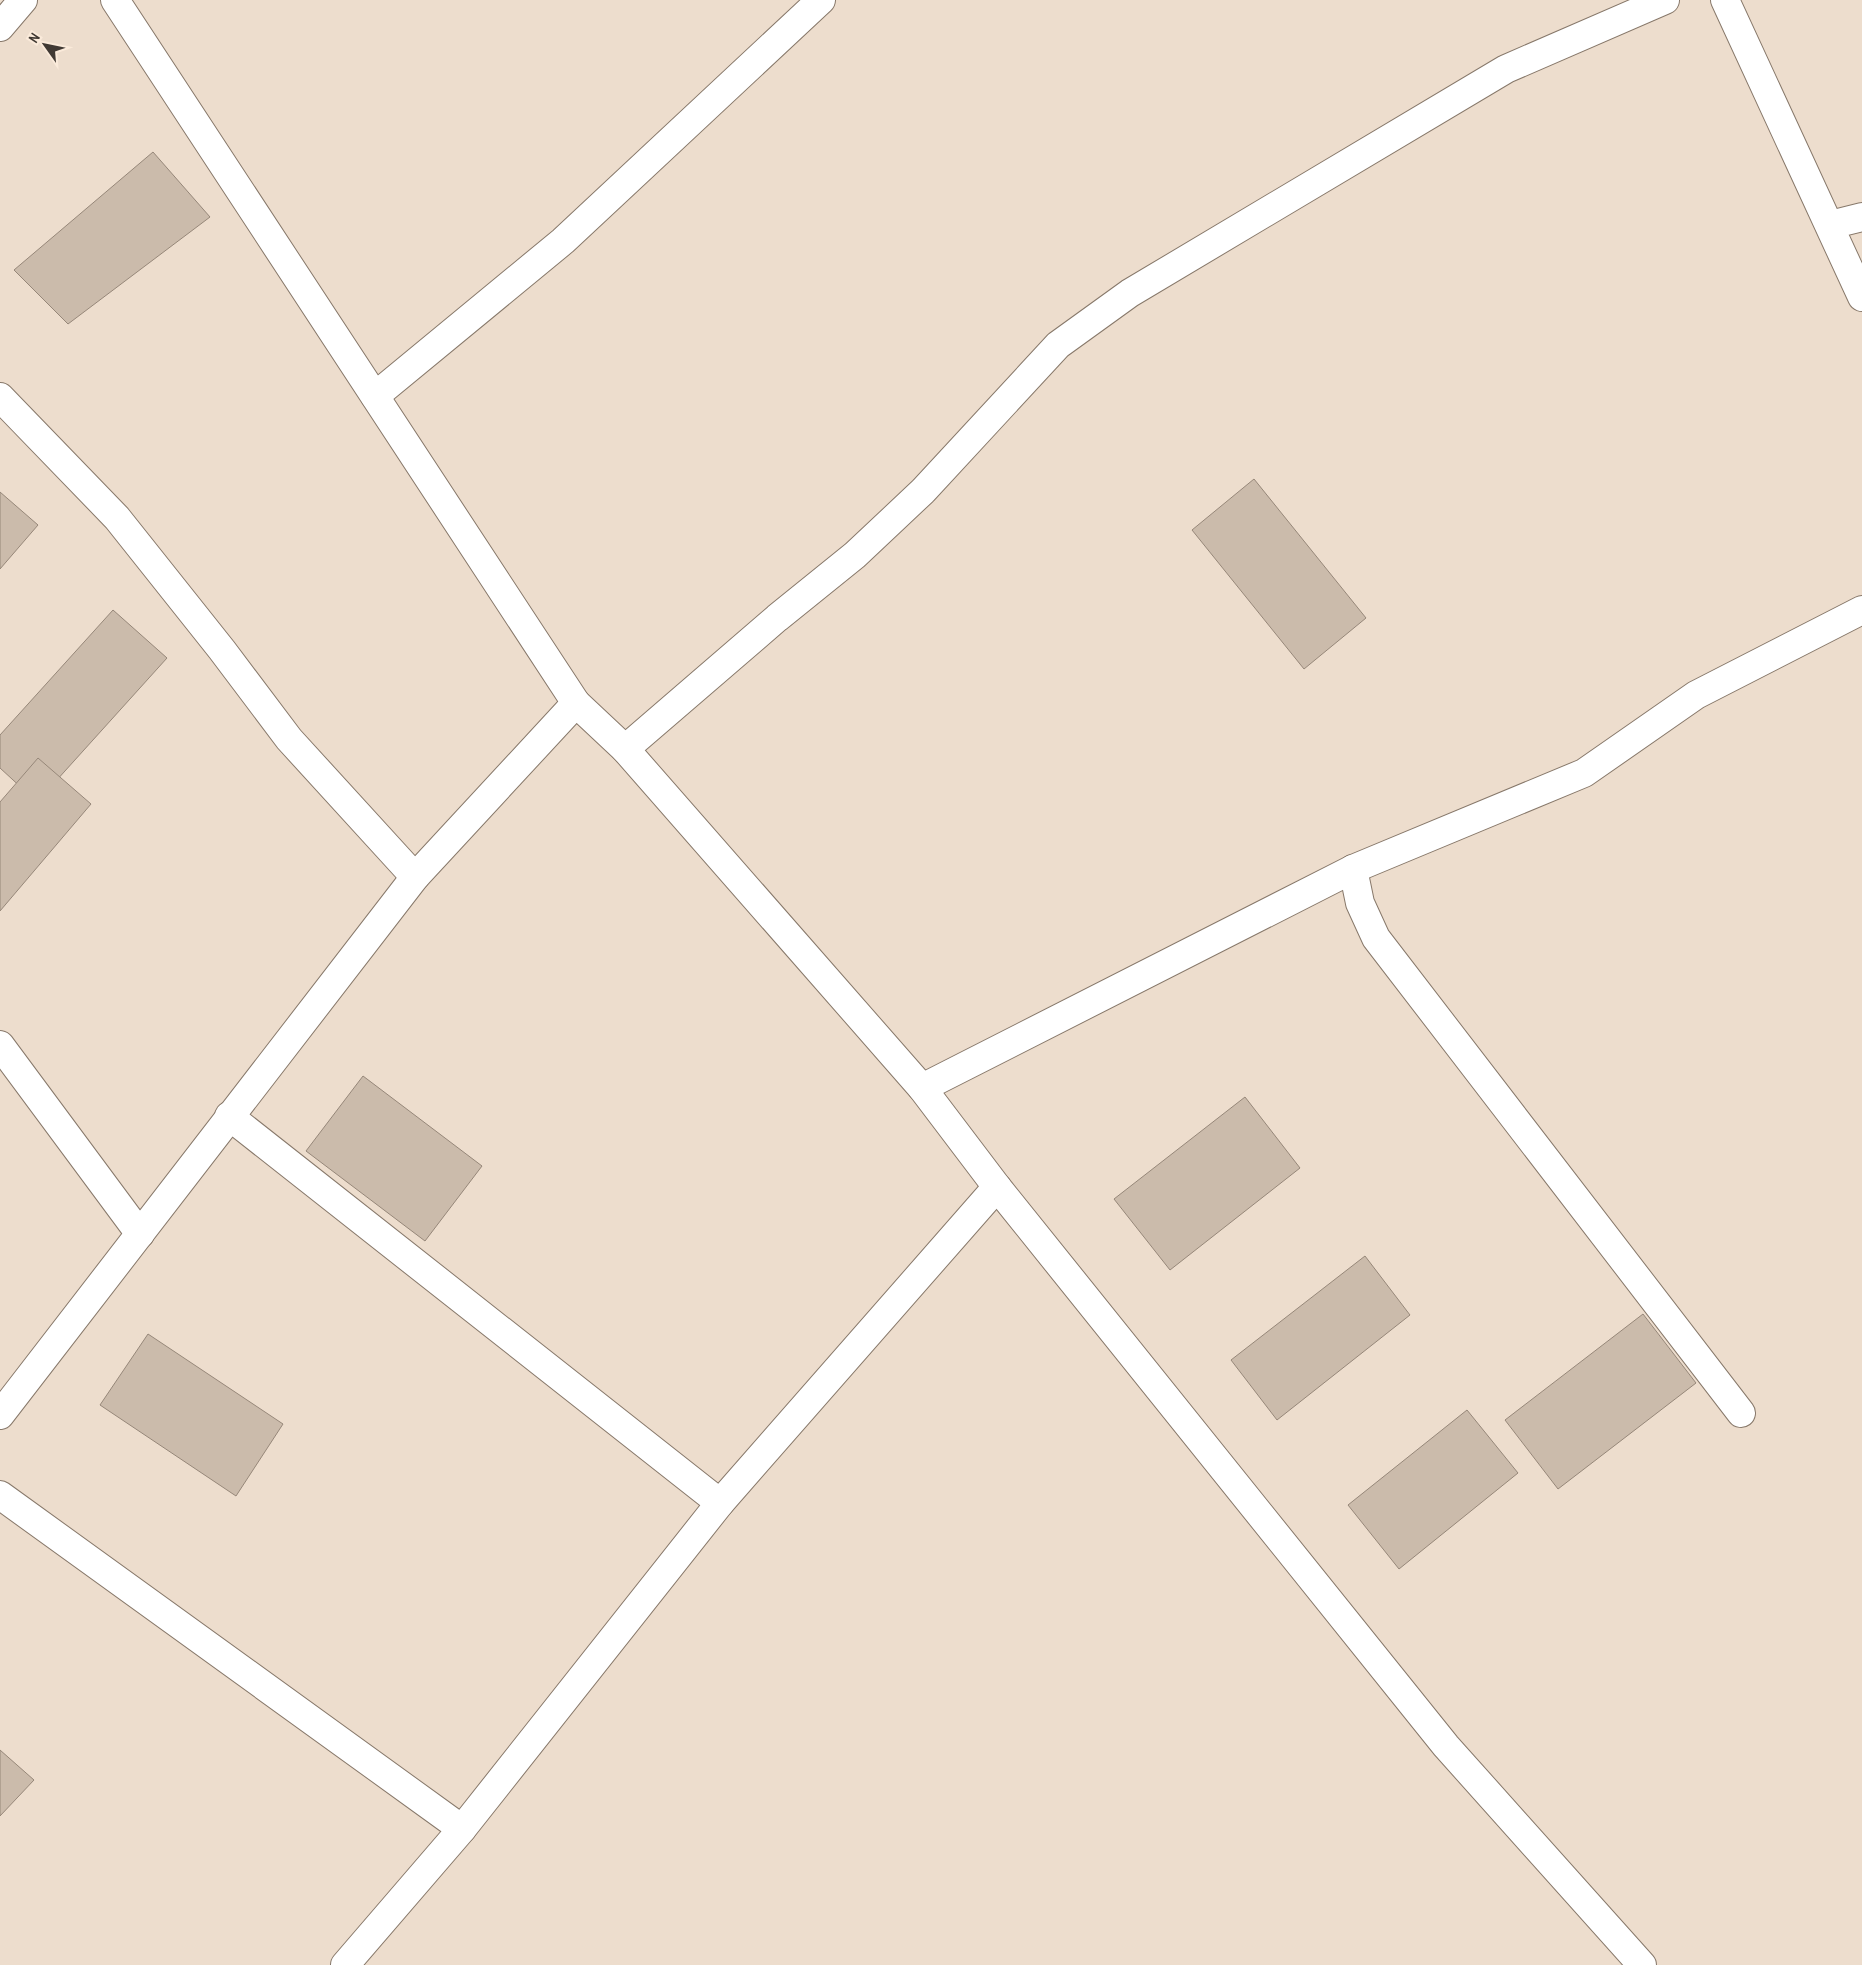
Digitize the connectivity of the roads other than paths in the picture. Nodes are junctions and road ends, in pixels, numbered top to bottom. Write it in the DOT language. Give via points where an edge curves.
graph roads {
  1 [pos="23,0"];
  2 [pos="114,0"];
  3 [pos="821,0"];
  4 [pos="1665,0"];
  5 [pos="1724,0"];
  6 [pos="0,27"];
  7 [pos="1862,217"];
  8 [pos="1830,225"];
  9 [pos="1862,297"];
  10 [pos="375,396"];
  11 [pos="0,397"];
  12 [pos="1862,610"];
  13 [pos="576,703"];
  14 [pos="625,749"];
  15 [pos="1353,869"];
  16 [pos="415,876"];
  17 [pos="0,1044"];
  18 [pos="922,1088"];
  19 [pos="229,1116"];
  20 [pos="997,1187"];
  21 [pos="140,1234"];
  22 [pos="1741,1413"];
  23 [pos="0,1415"];
  24 [pos="0,1495"];
  25 [pos="720,1503"];
  26 [pos="462,1829"];
  27 [pos="346,1965"];
  28 [pos="1642,1965"];
  1 -- 6 [label="street"];
  2 -- 10 [label="street"];
  3 -- 10 [label="street" via="563,241"];
  4 -- 14 [label="street" via="1506,69 1122,298 1058,345 923,490 855,555"];
  5 -- 8 [label="street"];
  7 -- 8 [label="street"];
  8 -- 9 [label="street"];
  10 -- 13 [label="street"];
  11 -- 16 [label="street" via="117,518 289,739"];
  12 -- 15 [label="street" via="1696,695 1584,773"];
  13 -- 14 [label="street"];
  13 -- 16 [label="street"];
  14 -- 18 [label="street"];
  15 -- 18 [label="street"];
  15 -- 22 [label="street" via="1360,903 1376,938"];
  16 -- 19 [label="street"];
  17 -- 21 [label="street"];
  18 -- 20 [label="street"];
  19 -- 21 [label="street"];
  19 -- 25 [label="street"];
  20 -- 25 [label="street"];
  20 -- 28 [label="street" via="1446,1746"];
  21 -- 23 [label="street"];
  24 -- 26 [label="street"];
  25 -- 26 [label="street"];
  26 -- 27 [label="street"];
}
